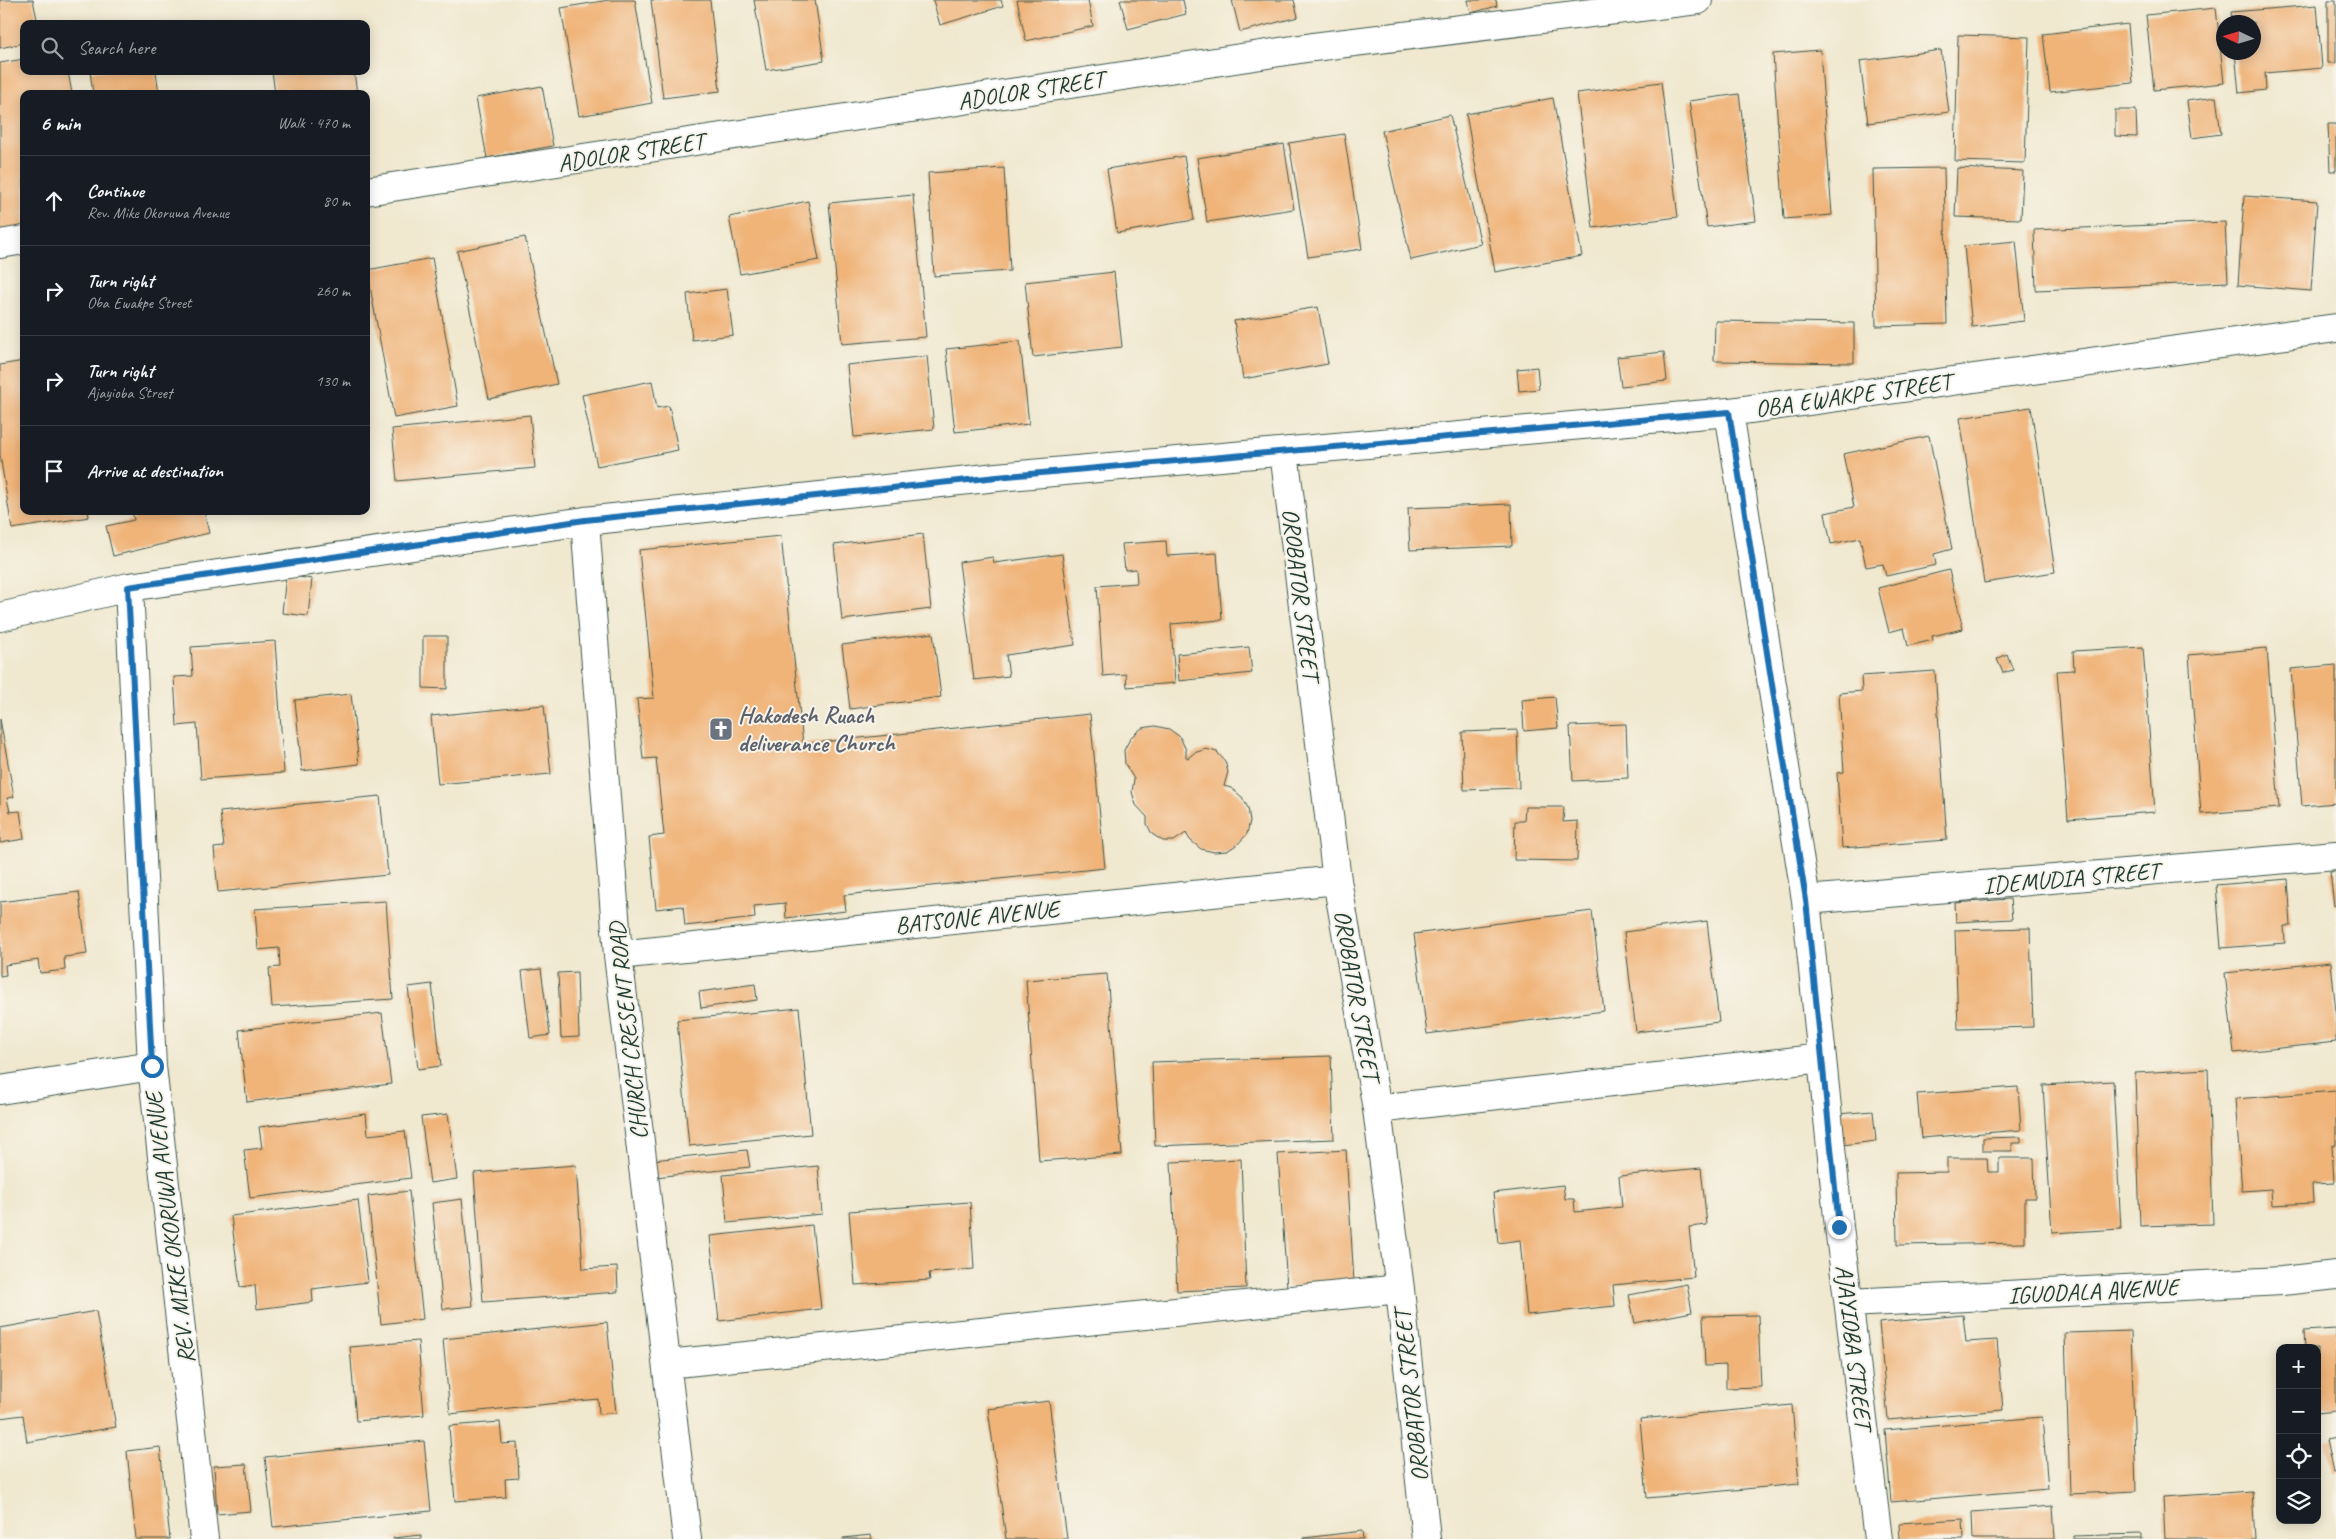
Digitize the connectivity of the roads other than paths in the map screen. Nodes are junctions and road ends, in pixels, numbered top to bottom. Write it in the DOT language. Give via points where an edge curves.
graph roads {
  1 [pos="1698,0"];
  2 [pos="370,190"];
  3 [pos="20,241"];
  4 [pos="0,244"];
  5 [pos="2336,328"];
  6 [pos="1729,412"];
  7 [pos="1284,452"];
  8 [pos="585,520"];
  9 [pos="128,587"];
  10 [pos="0,617"];
  11 [pos="2336,855"];
  12 [pos="1337,880"];
  13 [pos="1806,900"];
  14 [pos="618,955"];
  15 [pos="1822,1058"];
  16 [pos="152,1066"];
  17 [pos="0,1090"];
  18 [pos="1377,1109"];
  19 [pos="2336,1274"];
  20 [pos="1400,1289"];
  21 [pos="1849,1303"];
  22 [pos="667,1364"];
  23 [pos="204,1539"];
  24 [pos="687,1539"];
  25 [pos="1426,1539"];
  26 [pos="1878,1539"];
  1 -- 2 [label="street, ADOLOR STREET" via="1313,46"];
  3 -- 4 [label="street"];
  5 -- 6 [label="street, OBA EWAKPE STREET"];
  6 -- 7 [label="street, OBA EWAKPE STREET"];
  6 -- 13 [label="street, AJAYIOBA STREET"];
  7 -- 8 [label="street, OBA EWAKPE STREET" via="997,477"];
  7 -- 12 [label="street, OROBATOR STREET"];
  8 -- 9 [label="street, OBA EWAKPE STREET"];
  8 -- 14 [label="street, CHURCH CRESENT ROAD"];
  9 -- 10 [label="street, OBA EWAKPE STREET"];
  9 -- 16 [label="street, REV. MIKE OKORUWA AVENUE"];
  11 -- 13 [label="street, IDEMUDIA STREET"];
  12 -- 14 [label="street, BATSONE AVENUE"];
  12 -- 18 [label="street, OROBATOR STREET"];
  13 -- 15 [label="street, AJAYIOBA STREET"];
  14 -- 22 [label="street, CHURCH CRESENT ROAD"];
  15 -- 18 [label="street"];
  15 -- 21 [label="street, AJAYIOBA STREET"];
  16 -- 17 [label="street"];
  16 -- 23 [label="street, REV. MIKE OKORUWA AVENUE"];
  18 -- 20 [label="street, OROBATOR STREET"];
  19 -- 21 [label="street, IGUODALA AVENUE" via="2282,1281"];
  20 -- 22 [label="street"];
  20 -- 25 [label="street, OROBATOR STREET"];
  21 -- 26 [label="street, AJAYIOBA STREET"];
  22 -- 24 [label="street, CHURCH CRESENT ROAD"];
}
